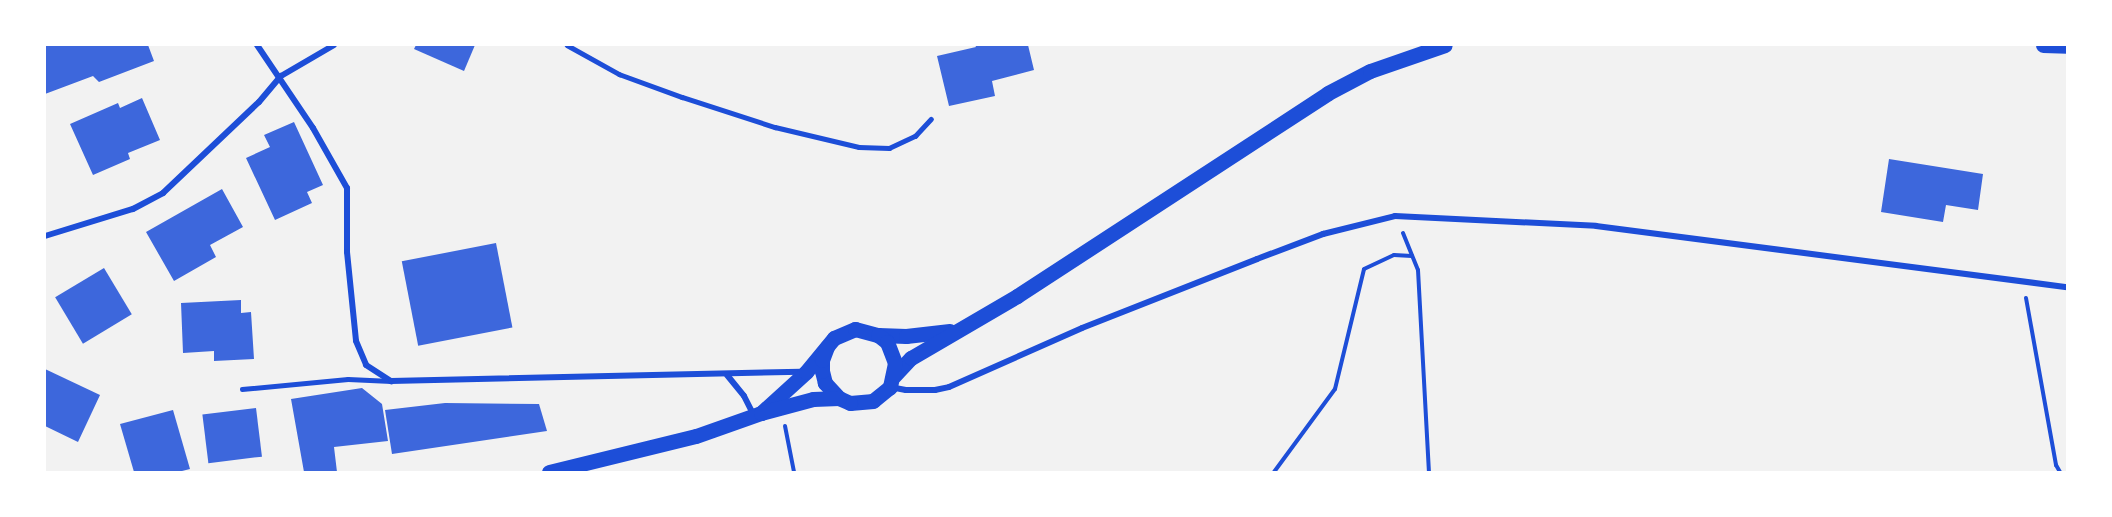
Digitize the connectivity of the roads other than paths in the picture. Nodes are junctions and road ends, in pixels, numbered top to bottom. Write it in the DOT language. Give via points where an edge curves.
graph roads {
  1 [pos="257,45"];
  2 [pos="334,45"];
  3 [pos="567,45"];
  4 [pos="1445,45"];
  5 [pos="2043,45"];
  6 [pos="2067,46"];
  7 [pos="281,76"];
  8 [pos="931,119"];
  9 [pos="45,237"];
  10 [pos="2067,287"];
  11 [pos="956,330"];
  12 [pos="878,334"];
  13 [pos="827,347"];
  14 [pos="806,372"];
  15 [pos="727,375"];
  16 [pos="391,381"];
  17 [pos="892,382"];
  18 [pos="242,389"];
  19 [pos="839,398"];
  20 [pos="757,414"];
  21 [pos="549,472"];
  1 -- 7 [label="street"];
  2 -- 7 [label="street"];
  3 -- 8 [label="lane" via="619,74 682,97 775,127 860,147 889,148 915,136"];
  4 -- 11 [label="main road" via="1370,71 1328,93 1017,296"];
  5 -- 6 [label="main road"];
  7 -- 9 [label="street" via="163,193 133,209"];
  7 -- 16 [label="street" via="346,189 347,252 356,341 366,365"];
  10 -- 17 [label="street" via="1596,226 1395,216 1279,250 1071,333 950,387 906,390"];
  11 -- 12 [label="main road" via="906,336"];
  11 -- 17 [label="main road" via="911,358"];
  12 -- 13 [label="main road" via="855,329 844,332"];
  12 -- 17 [label="main road" via="893,352"];
  13 -- 14 [label="main road"];
  13 -- 19 [label="main road" via="822,372 825,383"];
  14 -- 15 [label="street"];
  14 -- 20 [label="main road"];
  15 -- 16 [label="street"];
  15 -- 20 [label="street"];
  16 -- 18 [label="lane" via="348,379"];
  17 -- 19 [label="main road" via="873,401 861,404"];
  19 -- 20 [label="main road" via="813,399"];
  20 -- 21 [label="main road" via="696,436"];
}
